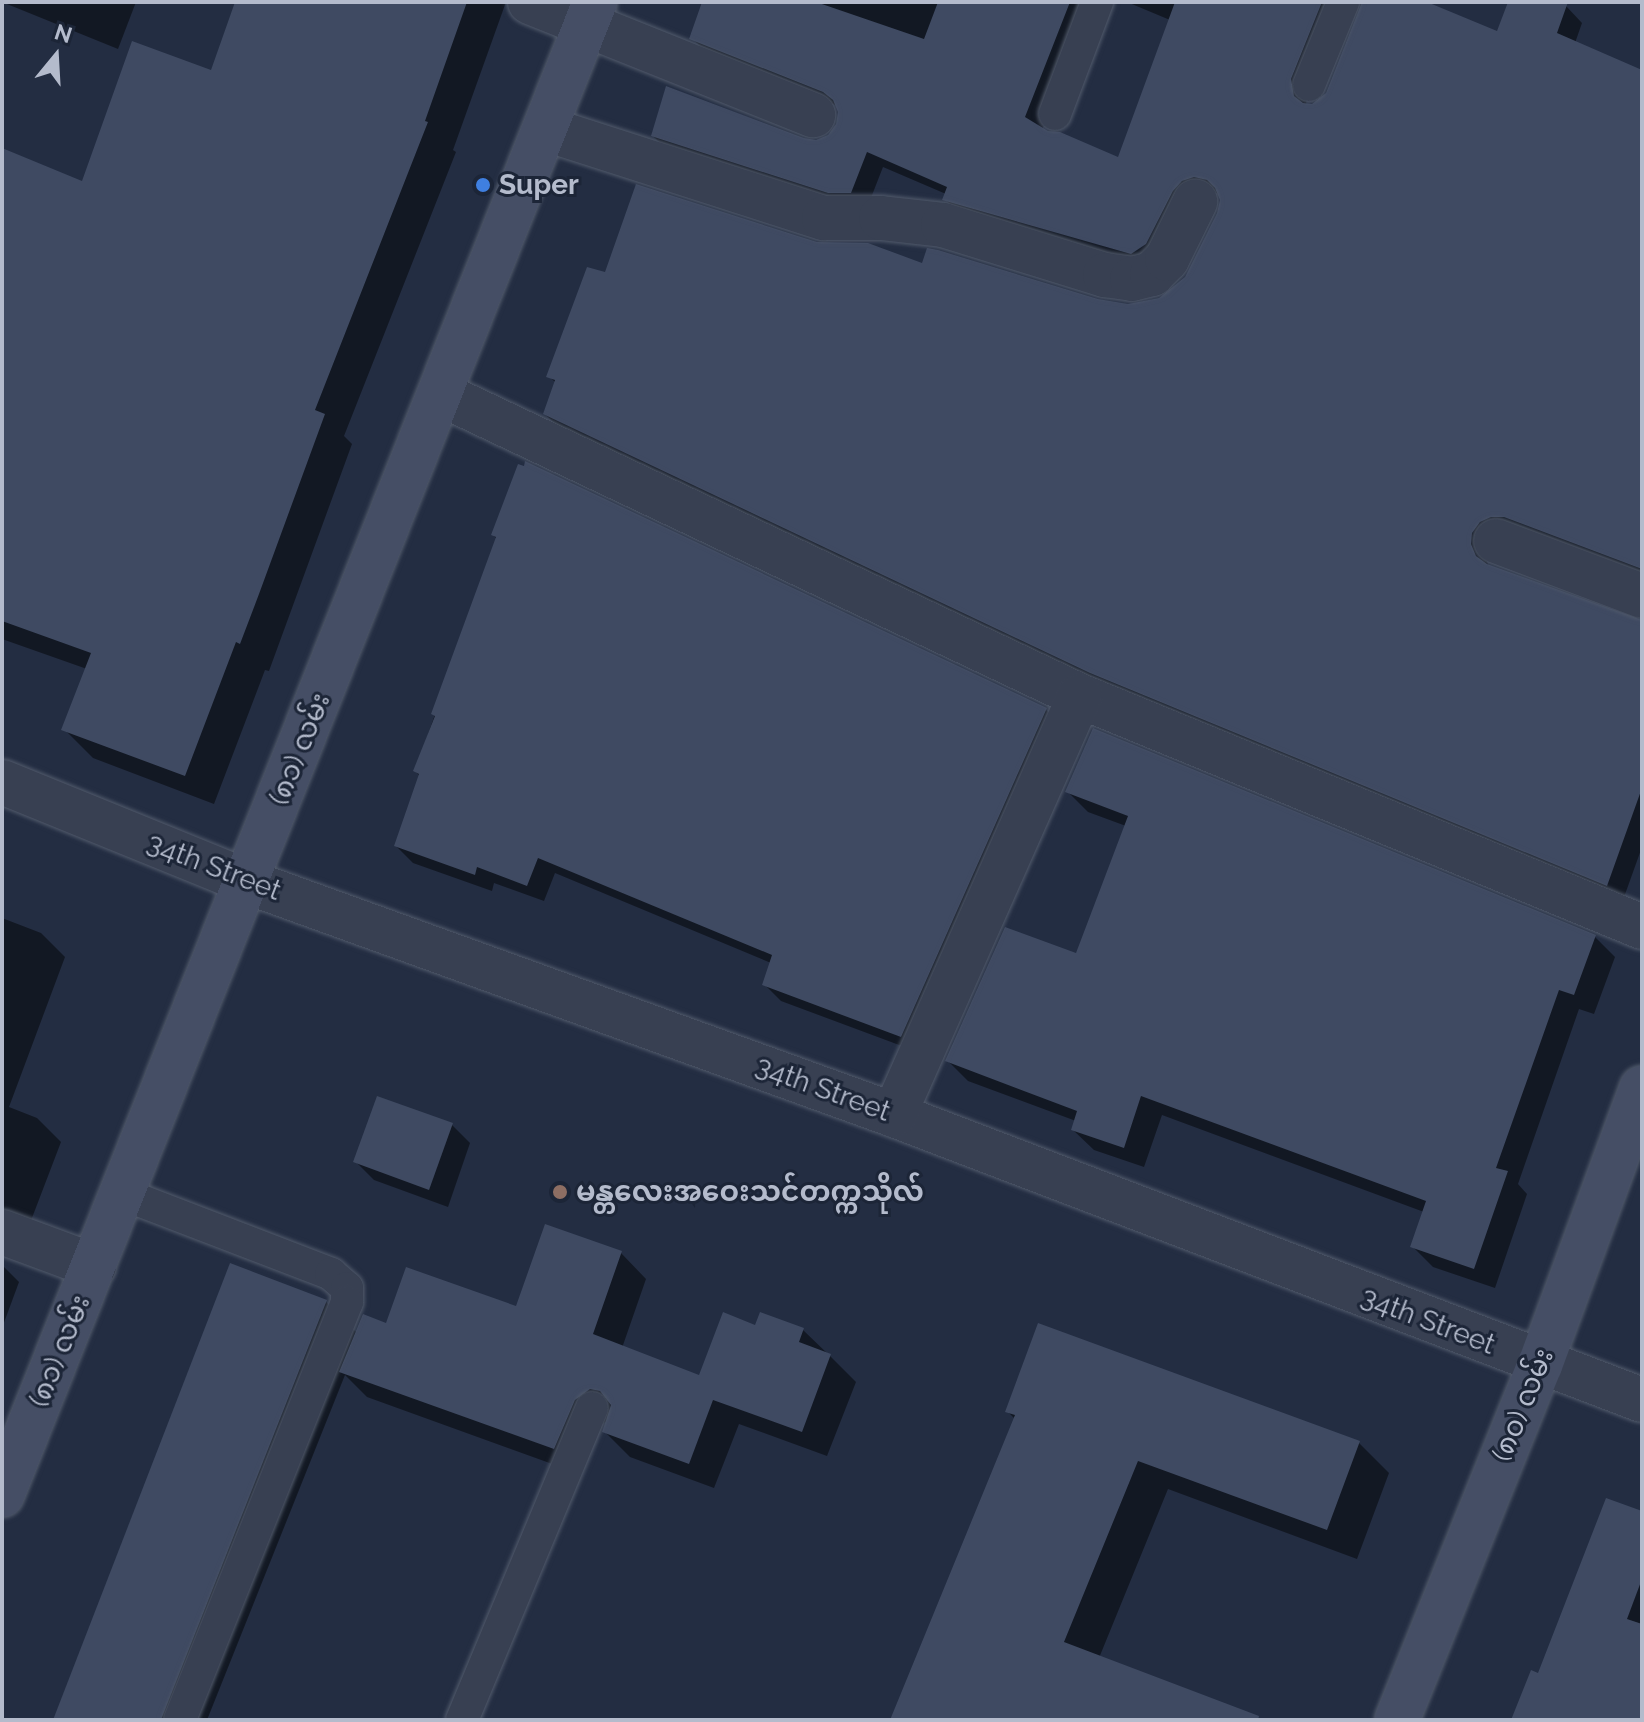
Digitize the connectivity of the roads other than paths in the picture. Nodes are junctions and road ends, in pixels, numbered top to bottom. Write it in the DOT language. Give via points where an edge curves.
graph roads {
  1 [pos="530,2"];
  2 [pos="1097,2"];
  3 [pos="1343,2"];
  4 [pos="590,14"];
  5 [pos="1309,85"];
  6 [pos="1055,114"];
  7 [pos="813,115"];
  8 [pos="546,129"];
  9 [pos="1195,202"];
  10 [pos="441,394"];
  11 [pos="1496,541"];
  12 [pos="1642,596"];
  13 [pos="1080,696"];
  14 [pos="2,782"];
  15 [pos="248,882"];
  16 [pos="1642,927"];
  17 [pos="1642,1088"];
  18 [pos="894,1115"];
  19 [pos="123,1194"];
  20 [pos="2,1232"];
  21 [pos="94,1266"];
  22 [pos="1540,1365"];
  23 [pos="1642,1400"];
  24 [pos="592,1408"];
  25 [pos="2,1495"];
  26 [pos="180,1720"];
  27 [pos="462,1720"];
  28 [pos="1397,1720"];
  1 -- 4 [label="street"];
  2 -- 6 [label="lane"];
  3 -- 5 [label="lane"];
  4 -- 7 [label="street"];
  4 -- 8 [label="street, (၈၁) လမ်း"];
  8 -- 9 [label="street" via="824,218 943,225 1132,279 1152,274 1167,259"];
  8 -- 10 [label="street, (၈၁) လမ်း"];
  10 -- 13 [label="street"];
  10 -- 15 [label="street, (၈၁) လမ်း"];
  11 -- 12 [label="street"];
  13 -- 16 [label="street"];
  13 -- 18 [label="street"];
  14 -- 15 [label="street, 34th Street"];
  15 -- 18 [label="street, 34th Street"];
  15 -- 19 [label="street, (၈၁) လမ်း"];
  17 -- 22 [label="street, (၈၀) လမ်း"];
  18 -- 22 [label="street, 34th Street"];
  19 -- 21 [label="street, (၈၁) လမ်း"];
  19 -- 26 [label="lane" via="331,1274 347,1288 347,1302"];
  20 -- 21 [label="street"];
  21 -- 25 [label="street, (၈၁) လမ်း"];
  22 -- 23 [label="street, 34th Street"];
  22 -- 28 [label="street, (၈၀) လမ်း"];
  24 -- 27 [label="lane"];
}
